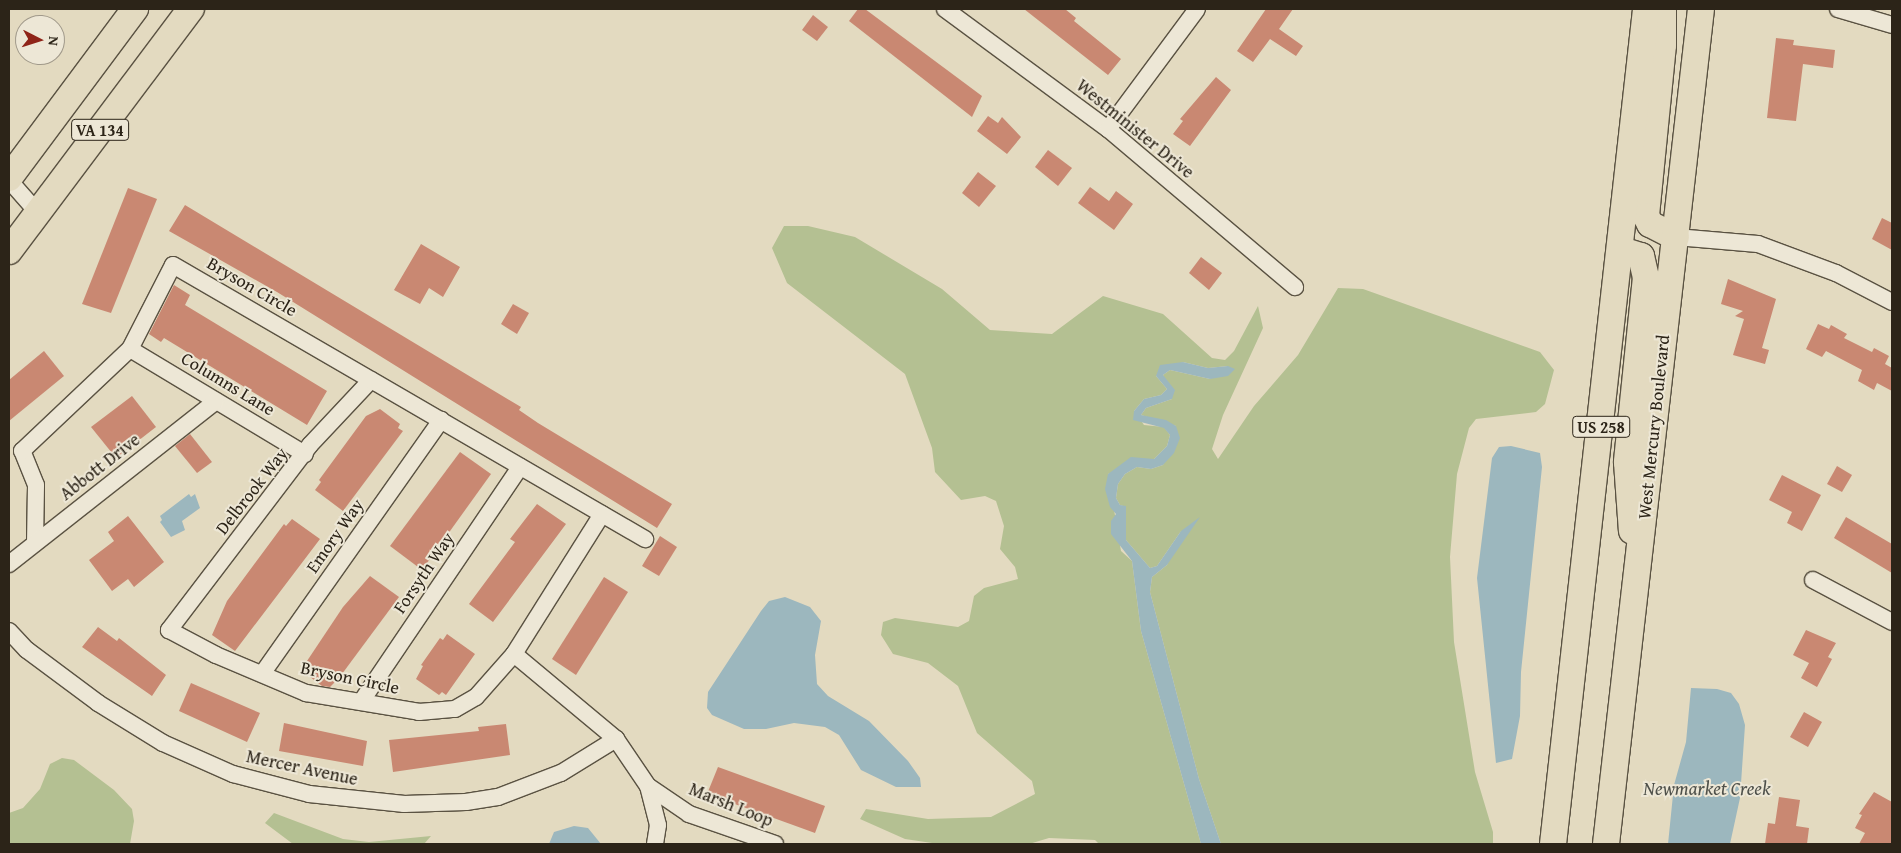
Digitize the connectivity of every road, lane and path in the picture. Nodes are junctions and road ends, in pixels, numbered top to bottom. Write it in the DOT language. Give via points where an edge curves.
graph roads {
  1 [pos="135,9"];
  2 [pos="191,9"];
  3 [pos="945,9"];
  4 [pos="1197,9"];
  5 [pos="1646,9"];
  6 [pos="1663,9"];
  7 [pos="1701,9"];
  8 [pos="1838,9"];
  9 [pos="1892,25"];
  10 [pos="1108,129"];
  11 [pos="9,179"];
  12 [pos="37,212"];
  13 [pos="1676,237"];
  14 [pos="1621,250"];
  15 [pos="9,251"];
  16 [pos="1295,287"];
  17 [pos="1892,302"];
  18 [pos="130,349"];
  19 [pos="371,380"];
  20 [pos="216,400"];
  21 [pos="441,420"];
  22 [pos="305,454"];
  23 [pos="520,467"];
  24 [pos="602,514"];
  25 [pos="645,539"];
  26 [pos="35,543"];
  27 [pos="9,564"];
  28 [pos="1638,568"];
  29 [pos="1813,580"];
  30 [pos="1892,622"];
  31 [pos="169,630"];
  32 [pos="9,631"];
  33 [pos="514,654"];
  34 [pos="262,674"];
  35 [pos="361,702"];
  36 [pos="616,739"];
  37 [pos="648,786"];
  38 [pos="656,844"];
  39 [pos="775,844"];
  40 [pos="1553,844"];
  41 [pos="1606,844"];
  1 -- 11 [label="main road, VA 134"];
  2 -- 12 [label="main road, VA 134"];
  3 -- 10 [label="street, Westminister Drive"];
  4 -- 10 [label="street"];
  5 -- 14 [label="main road, US 258"];
  6 -- 13 [label="main road" via="1663,45 1646,216 1650,224"];
  7 -- 13 [label="main road, West Mercury Boulevard / US 258"];
  8 -- 9 [label="street"];
  10 -- 16 [label="street, Westminister Drive"];
  11 -- 12 [label="street"];
  12 -- 15 [label="main road, VA 134"];
  13 -- 17 [label="street" via="1758,244 1836,273"];
  13 -- 28 [label="main road, West Mercury Boulevard / US 258"];
  14 -- 28 [label="main road" via="1641,256 1646,277 1626,462 1628,513"];
  14 -- 40 [label="main road, US 258"];
  18 -- 19 [label="street, Bryson Circle" via="174,265"];
  18 -- 20 [label="street, Columns Lane"];
  18 -- 26 [label="street, Bryson Circle" via="22,451 36,485"];
  19 -- 21 [label="street, Bryson Circle"];
  19 -- 22 [label="street, Delbrook Way"];
  20 -- 22 [label="street, Columns Lane"];
  20 -- 26 [label="street, Abbott Drive"];
  21 -- 23 [label="street, Bryson Circle"];
  21 -- 34 [label="street, Emory Way"];
  22 -- 31 [label="street, Delbrook Way"];
  23 -- 24 [label="street, Bryson Circle"];
  23 -- 35 [label="street, Forsyth Way"];
  24 -- 25 [label="street, Bryson Circle"];
  24 -- 33 [label="street, Bryson Circle"];
  26 -- 27 [label="street, Abbott Drive"];
  28 -- 41 [label="main road, West Mercury Boulevard / US 258"];
  29 -- 30 [label="street"];
  31 -- 34 [label="street, Bryson Circle"];
  32 -- 36 [label="street, Mercer Avenue" via="27,650 83,692 163,743 233,774 309,794 404,804 498,798 561,773"];
  33 -- 35 [label="street, Bryson Circle" via="476,697 455,709 419,712"];
  33 -- 36 [label="street"];
  34 -- 35 [label="street, Bryson Circle" via="306,693"];
  36 -- 37 [label="street, Marsh Loop"];
  37 -- 38 [label="street, Marsh Loop" via="658,825"];
  37 -- 39 [label="street, Marsh Loop" via="689,814"];
}
